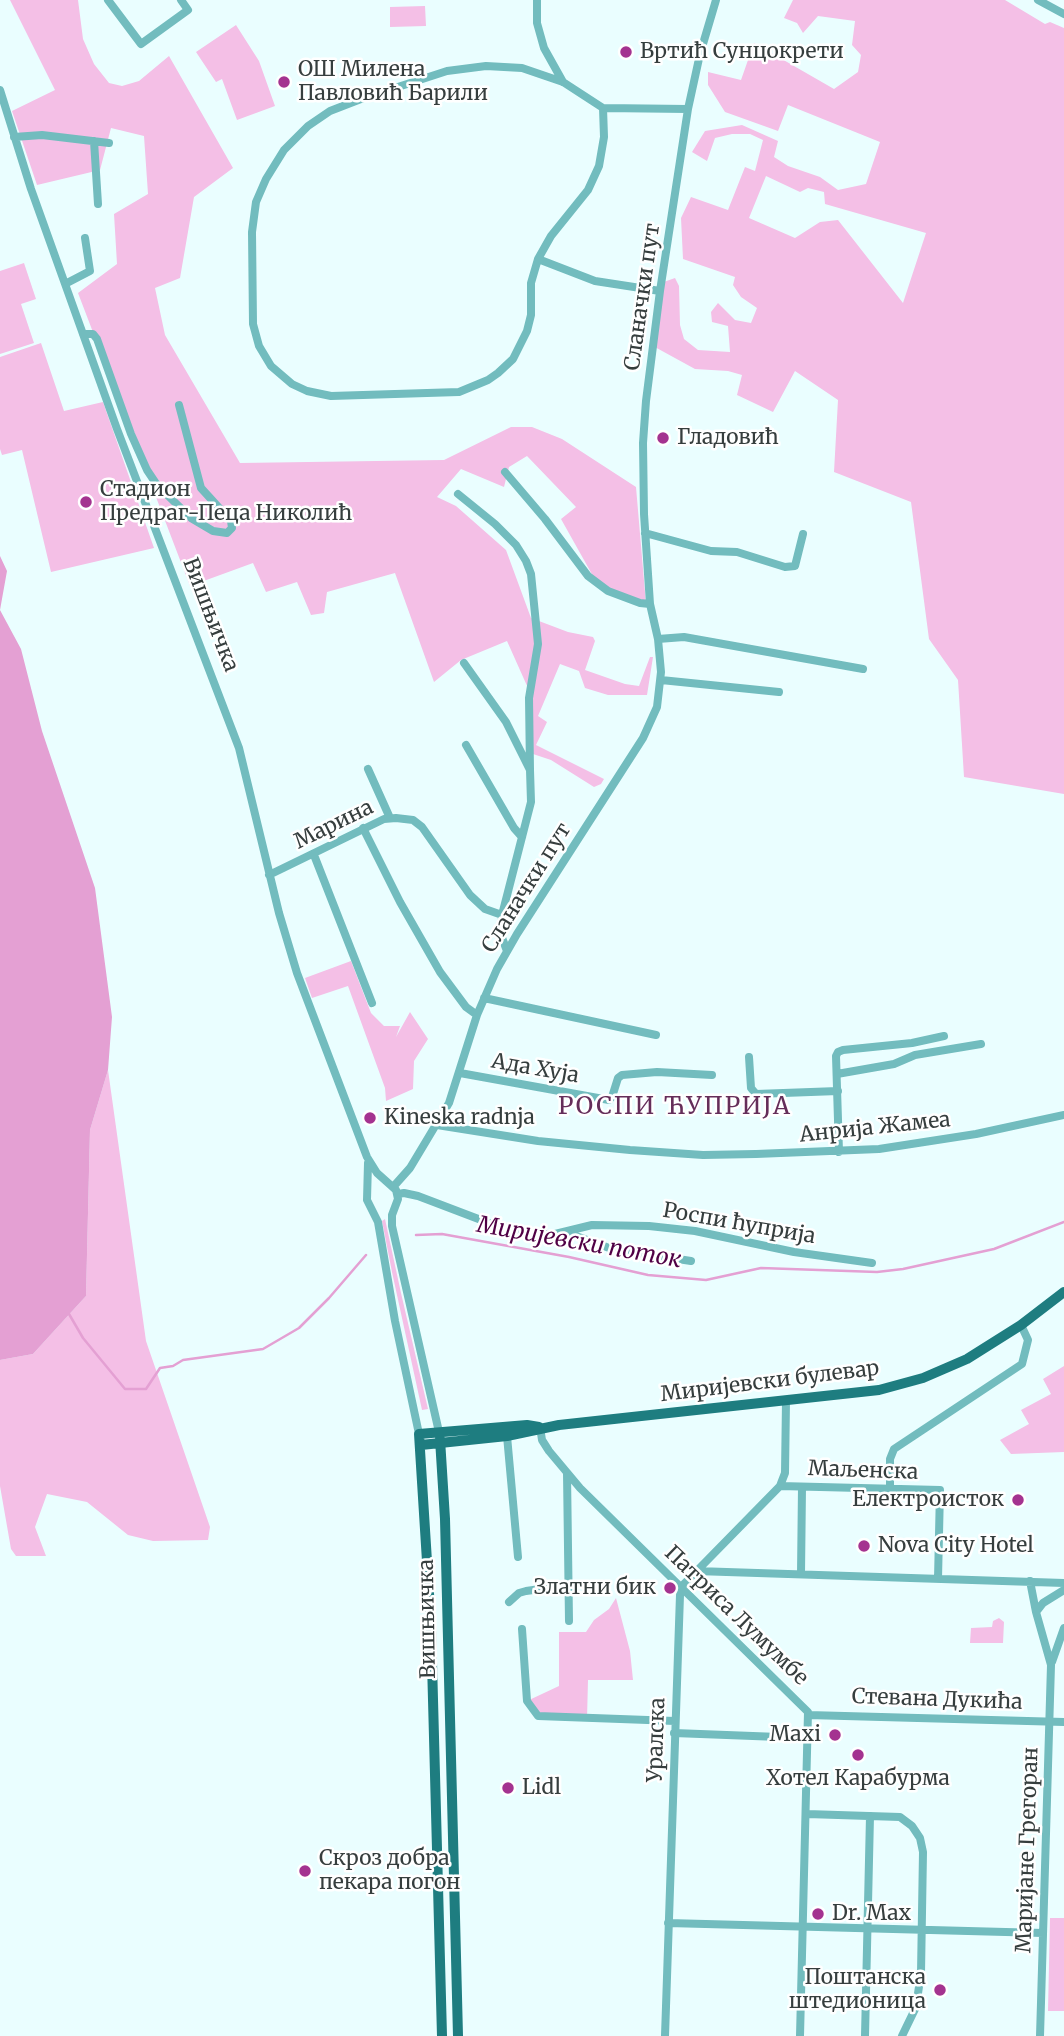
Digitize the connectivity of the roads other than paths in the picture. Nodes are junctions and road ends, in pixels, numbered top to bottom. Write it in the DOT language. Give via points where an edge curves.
graph roads {
  1 [pos="108,0"];
  2 [pos="181,0"];
  3 [pos="537,0"];
  4 [pos="716,0"];
  5 [pos="1038,0"];
  6 [pos="1064,14"];
  7 [pos="563,82"];
  8 [pos="0,90"];
  9 [pos="603,108"];
  10 [pos="688,109"];
  11 [pos="14,137"];
  12 [pos="94,141"];
  13 [pos="109,143"];
  14 [pos="98,204"];
  15 [pos="85,238"];
  16 [pos="538,259"];
  17 [pos="65,284"];
  18 [pos="660,291"];
  19 [pos="83,334"];
  20 [pos="179,405"];
  21 [pos="505,472"];
  22 [pos="458,494"];
  23 [pos="645,533"];
  24 [pos="803,534"];
  25 [pos="650,604"];
  26 [pos="658,639"];
  27 [pos="464,663"];
  28 [pos="863,669"];
  29 [pos="661,680"];
  30 [pos="779,692"];
  31 [pos="466,745"];
  32 [pos="368,769"];
  33 [pos="530,770"];
  34 [pos="390,818"];
  35 [pos="363,828"];
  36 [pos="522,837"];
  37 [pos="314,855"];
  38 [pos="269,875"];
  39 [pos="502,915"];
  40 [pos="507,951"];
  41 [pos="484,998"];
  42 [pos="372,1003"];
  43 [pos="477,1015"];
  44 [pos="656,1035"];
  45 [pos="944,1036"];
  46 [pos="981,1044"];
  47 [pos="749,1057"];
  48 [pos="460,1073"];
  49 [pos="837,1074"];
  50 [pos="712,1075"];
  51 [pos="838,1091"];
  52 [pos="1064,1115"];
  53 [pos="438,1125"];
  54 [pos="839,1152"];
  55 [pos="368,1157"];
  56 [pos="393,1187"];
  57 [pos="368,1191"];
  58 [pos="394,1207"];
  59 [pos="371,1208"];
  60 [pos="565,1232"];
  61 [pos="691,1261"];
  62 [pos="872,1263"];
  63 [pos="1064,1292"];
  64 [pos="1021,1325"];
  65 [pos="786,1401"];
  66 [pos="540,1427"];
  67 [pos="507,1436"];
  68 [pos="440,1438"];
  69 [pos="420,1440"];
  70 [pos="567,1473"];
  71 [pos="780,1486"];
  72 [pos="802,1487"];
  73 [pos="890,1489"];
  74 [pos="518,1557"];
  75 [pos="696,1571"];
  76 [pos="801,1574"];
  77 [pos="938,1579"];
  78 [pos="1030,1581"];
  79 [pos="569,1585"];
  80 [pos="682,1586"];
  81 [pos="1063,1586"];
  82 [pos="1053,1596"];
  83 [pos="1064,1601"];
  84 [pos="509,1602"];
  85 [pos="1036,1612"];
  86 [pos="569,1621"];
  87 [pos="523,1629"];
  88 [pos="1063,1630"];
  89 [pos="1042,1632"];
  90 [pos="1051,1665"];
  91 [pos="808,1714"];
  92 [pos="675,1721"];
  93 [pos="1050,1721"];
  94 [pos="1064,1722"];
  95 [pos="674,1733"];
  96 [pos="779,1737"];
  97 [pos="807,1814"];
  98 [pos="870,1816"];
  99 [pos="668,1923"];
  100 [pos="803,1926"];
  101 [pos="867,1927"];
  102 [pos="922,1929"];
  103 [pos="1043,1933"];
  104 [pos="442,2036"];
  105 [pos="458,2036"];
  106 [pos="665,2036"];
  107 [pos="800,2036"];
  108 [pos="865,2036"];
  109 [pos="902,2036"];
  110 [pos="1040,2036"];
  1 -- 2 [label="street" via="141,44 188,10"];
  3 -- 7 [label="street" via="541,39"];
  4 -- 10 [label="street, Сланачки пут"];
  5 -- 6 [label="street"];
  7 -- 9 [label="street"];
  7 -- 16 [label="street" via="522,68 459,68 330,111 299,135 273,167 253,217 257,339 285,380 307,391 324,395 459,392 488,380 513,359 527,331"];
  8 -- 11 [label="street, Вишњичка"];
  9 -- 10 [label="street"];
  9 -- 16 [label="street" via="603,146 595,177"];
  10 -- 18 [label="street, Сланачки пут"];
  11 -- 12 [label="street"];
  11 -- 17 [label="street, Вишњичка"];
  12 -- 13 [label="street"];
  12 -- 14 [label="street"];
  15 -- 17 [label="street" via="90,271"];
  16 -- 18 [label="street" via="595,281"];
  17 -- 19 [label="street, Вишњичка"];
  18 -- 23 [label="street, Сланачки пут" via="644,433"];
  19 -- 20 [label="street" via="97,339 131,434 157,485 191,518 213,531 227,533 231,521 201,488"];
  19 -- 38 [label="street, Вишњичка" via="233,732"];
  21 -- 25 [label="street" via="588,576 608,591"];
  22 -- 33 [label="street" via="516,545 531,574 538,644 528,698"];
  23 -- 24 [label="street" via="785,567 795,566"];
  23 -- 25 [label="street, Сланачки пут"];
  25 -- 26 [label="street, Сланачки пут"];
  26 -- 28 [label="street" via="684,637"];
  26 -- 29 [label="street, Сланачки пут"];
  27 -- 33 [label="street" via="506,722"];
  29 -- 30 [label="street"];
  29 -- 40 [label="street, Сланачки пут" via="651,725"];
  31 -- 36 [label="street"];
  32 -- 34 [label="street"];
  33 -- 36 [label="street" via="531,802"];
  34 -- 35 [label="street, Марина"];
  34 -- 39 [label="street, Марина" via="418,823 470,895 485,909"];
  35 -- 37 [label="street, Марина"];
  35 -- 43 [label="street" via="440,972"];
  36 -- 39 [label="street"];
  37 -- 38 [label="street, Марина"];
  37 -- 42 [label="street"];
  38 -- 55 [label="street, Вишњичка" via="297,973"];
  39 -- 40 [label="street" via="501,935"];
  40 -- 41 [label="street, Сланачки пут"];
  41 -- 43 [label="street, Сланачки пут"];
  41 -- 44 [label="street"];
  43 -- 48 [label="street, Сланачки пут"];
  45 -- 49 [label="street" via="840,1051"];
  46 -- 49 [label="street"];
  47 -- 51 [label="street" via="751,1088 759,1096"];
  48 -- 50 [label="street, Ада Хуја" via="609,1100 622,1075"];
  48 -- 53 [label="street, Сланачки пут"];
  49 -- 51 [label="street"];
  51 -- 54 [label="street"];
  52 -- 54 [label="street, Анрија Жамеа" via="952,1139"];
  53 -- 54 [label="street, Анрија Жамеа" via="538,1141 664,1153"];
  53 -- 56 [label="street, Сланачки пут"];
  55 -- 56 [label="street, Вишњичка"];
  55 -- 57 [label="street, Вишњичка"];
  56 -- 57 [label="street" via="373,1184"];
  56 -- 58 [label="street, Вишњичка"];
  56 -- 60 [label="street, Роспи ћуприја" via="525,1233"];
  57 -- 59 [label="street, Вишњичка"];
  58 -- 59 [label="street" via="383,1213"];
  58 -- 68 [label="street, Вишњичка" via="391,1220"];
  59 -- 69 [label="street, Вишњичка"];
  60 -- 61 [label="street" via="612,1249"];
  60 -- 62 [label="street, Роспи ћуприја" via="592,1225 676,1228"];
  63 -- 64 [label="main road, Миријевски булевар"];
  64 -- 65 [label="main road, Миријевски булевар" via="967,1359 917,1380 864,1393"];
  64 -- 73 [label="street" via="1028,1340 1022,1364 894,1450"];
  65 -- 66 [label="main road, Миријевски булевар"];
  65 -- 71 [label="street" via="785,1473"];
  66 -- 67 [label="main road, Миријевски булевар"];
  66 -- 68 [label="main road, Миријевски булевар"];
  66 -- 70 [label="street, Патриса Лумумбе" via="544,1444"];
  67 -- 68 [label="main road, Миријевски булевар"];
  67 -- 74 [label="street"];
  68 -- 69 [label="main road, Миријевски булевар"];
  68 -- 105 [label="main road, Вишњичка"];
  69 -- 104 [label="main road, Вишњичка" via="431,1625"];
  70 -- 79 [label="street"];
  70 -- 80 [label="street, Патриса Лумумбе"];
  71 -- 72 [label="street, Маљенска"];
  71 -- 75 [label="street"];
  72 -- 73 [label="street, Маљенска"];
  72 -- 76 [label="street"];
  73 -- 77 [label="street, Маљенска" via="940,1490"];
  75 -- 76 [label="street"];
  75 -- 80 [label="street"];
  76 -- 77 [label="street"];
  77 -- 78 [label="street"];
  78 -- 81 [label="street"];
  78 -- 85 [label="street, Маријане Грегоран"];
  79 -- 84 [label="street" via="526,1591"];
  79 -- 86 [label="street"];
  80 -- 91 [label="street, Патриса Лумумбе"];
  80 -- 92 [label="street, Уралска"];
  81 -- 82 [label="street"];
  82 -- 83 [label="street"];
  82 -- 85 [label="street"];
  85 -- 89 [label="street, Маријане Грегоран"];
  87 -- 92 [label="street" via="527,1701 538,1716"];
  88 -- 89 [label="street" via="1050,1636"];
  88 -- 90 [label="street, Маријане Грегоран"];
  89 -- 90 [label="street, Маријане Грегоран"];
  90 -- 93 [label="street, Маријане Грегоран"];
  91 -- 93 [label="street, Стевана Дукића"];
  91 -- 97 [label="street, Патриса Лумумбе"];
  92 -- 95 [label="street, Уралска"];
  93 -- 94 [label="street, Стевана Дукића"];
  93 -- 103 [label="street, Маријане Грегоран"];
  95 -- 96 [label="street"];
  95 -- 99 [label="street, Уралска"];
  97 -- 98 [label="street"];
  97 -- 100 [label="street, Патриса Лумумбе"];
  98 -- 101 [label="street"];
  98 -- 102 [label="street" via="907,1820 919,1838 923,1852"];
  99 -- 100 [label="street"];
  99 -- 106 [label="street, Уралска"];
  100 -- 101 [label="street"];
  100 -- 107 [label="street, Патриса Лумумбе"];
  101 -- 102 [label="street"];
  101 -- 108 [label="street"];
  102 -- 103 [label="street"];
  102 -- 109 [label="street" via="918,2000"];
  103 -- 110 [label="street, Маријане Грегоран"];
}
